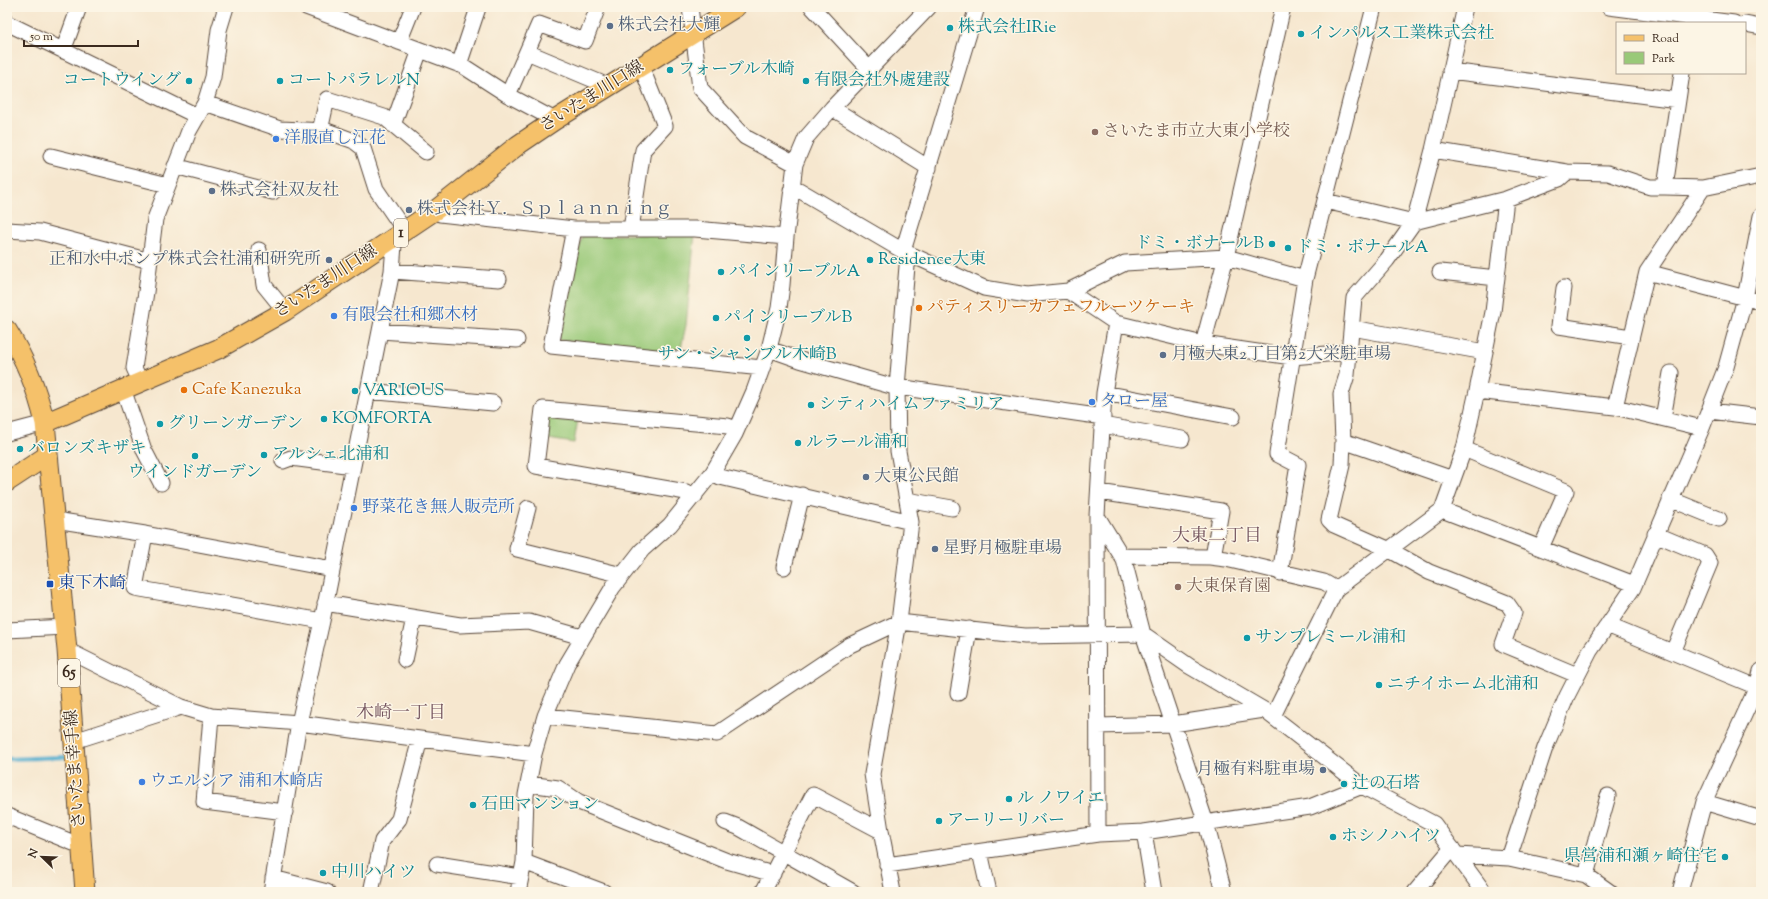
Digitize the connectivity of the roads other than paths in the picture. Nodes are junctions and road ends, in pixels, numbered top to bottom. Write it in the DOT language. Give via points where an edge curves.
graph roads {
  1 [pos="79,7"];
  2 [pos="226,7"];
  3 [pos="306,7"];
  4 [pos="413,7"];
  5 [pos="598,7"];
  6 [pos="690,7"];
  7 [pos="736,7"];
  8 [pos="812,7"];
  9 [pos="929,7"];
  10 [pos="977,7"];
  11 [pos="1283,7"];
  12 [pos="1374,7"];
  13 [pos="1465,7"];
  14 [pos="1609,7"];
  15 [pos="478,8"];
  16 [pos="1690,16"];
  17 [pos="1728,22"];
  18 [pos="7,23"];
  19 [pos="1746,24"];
  20 [pos="1761,26"];
  21 [pos="692,35"];
  22 [pos="400,42"];
  23 [pos="420,50"];
  24 [pos="63,51"];
  25 [pos="526,52"];
  26 [pos="460,65"];
  27 [pos="641,66"];
  28 [pos="870,70"];
  29 [pos="1450,71"];
  30 [pos="1682,74"];
  31 [pos="605,88"];
  32 [pos="508,95"];
  33 [pos="1678,100"];
  34 [pos="832,108"];
  35 [pos="201,110"];
  36 [pos="555,120"];
  37 [pos="393,126"];
  38 [pos="320,131"];
  39 [pos="1432,150"];
  40 [pos="426,152"];
  41 [pos="51,156"];
  42 [pos="795,164"];
  43 [pos="175,166"];
  44 [pos="929,168"];
  45 [pos="1568,172"];
  46 [pos="1761,176"];
  47 [pos="168,185"];
  48 [pos="1665,187"];
  49 [pos="1704,188"];
  50 [pos="791,190"];
  51 [pos="273,192"];
  52 [pos="1506,199"];
  53 [pos="1325,201"];
  54 [pos="437,209"];
  55 [pos="1761,216"];
  56 [pos="1414,222"];
  57 [pos="574,229"];
  58 [pos="631,229"];
  59 [pos="7,230"];
  60 [pos="398,234"];
  61 [pos="786,237"];
  62 [pos="259,250"];
  63 [pos="906,252"];
  64 [pos="1226,258"];
  65 [pos="150,261"];
  66 [pos="392,271"];
  67 [pos="1440,272"];
  68 [pos="1647,272"];
  69 [pos="1497,278"];
  70 [pos="499,279"];
  71 [pos="1305,280"];
  72 [pos="1564,288"];
  73 [pos="1068,291"];
  74 [pos="1745,298"];
  75 [pos="1761,302"];
  76 [pos="285,311"];
  77 [pos="1116,323"];
  78 [pos="1352,328"];
  79 [pos="7,330"];
  80 [pos="380,330"];
  81 [pos="1631,337"];
  82 [pos="517,340"];
  83 [pos="1203,344"];
  84 [pos="768,348"];
  85 [pos="1350,352"];
  86 [pos="1485,352"];
  87 [pos="1292,357"];
  88 [pos="762,368"];
  89 [pos="1671,373"];
  90 [pos="140,382"];
  91 [pos="897,387"];
  92 [pos="123,389"];
  93 [pos="368,391"];
  94 [pos="1477,391"];
  95 [pos="1104,394"];
  96 [pos="493,403"];
  97 [pos="1615,407"];
  98 [pos="1709,411"];
  99 [pos="1233,417"];
  100 [pos="1761,417"];
  101 [pos="1662,418"];
  102 [pos="1102,421"];
  103 [pos="45,423"];
  104 [pos="1702,428"];
  105 [pos="737,429"];
  106 [pos="7,433"];
  107 [pos="1182,439"];
  108 [pos="1343,441"];
  109 [pos="1464,449"];
  110 [pos="48,455"];
  111 [pos="283,461"];
  112 [pos="353,466"];
  113 [pos="713,472"];
  114 [pos="1453,479"];
  115 [pos="7,482"];
  116 [pos="161,483"];
  117 [pos="1099,492"];
  118 [pos="802,495"];
  119 [pos="695,496"];
  120 [pos="1670,499"];
  121 [pos="907,500"];
  122 [pos="528,508"];
  123 [pos="952,508"];
  124 [pos="1442,510"];
  125 [pos="1098,516"];
  126 [pos="1719,519"];
  127 [pos="55,520"];
  128 [pos="911,522"];
  129 [pos="145,534"];
  130 [pos="1655,534"];
  131 [pos="1541,548"];
  132 [pos="1388,550"];
  133 [pos="1122,556"];
  134 [pos="1213,557"];
  135 [pos="784,567"];
  136 [pos="332,569"];
  137 [pos="1280,573"];
  138 [pos="622,575"];
  139 [pos="1634,584"];
  140 [pos="1336,589"];
  141 [pos="326,603"];
  142 [pos="414,618"];
  143 [pos="322,621"];
  144 [pos="898,622"];
  145 [pos="1607,625"];
  146 [pos="65,627"];
  147 [pos="969,629"];
  148 [pos="7,630"];
  149 [pos="1098,633"];
  150 [pos="1143,634"];
  151 [pos="582,637"];
  152 [pos="67,650"];
  153 [pos="1673,652"];
  154 [pos="405,660"];
  155 [pos="1761,671"];
  156 [pos="1577,675"];
  157 [pos="1757,687"];
  158 [pos="958,693"];
  159 [pos="181,707"];
  160 [pos="1268,713"];
  161 [pos="211,716"];
  162 [pos="545,716"];
  163 [pos="299,723"];
  164 [pos="1173,724"];
  165 [pos="1098,726"];
  166 [pos="420,739"];
  167 [pos="74,741"];
  168 [pos="534,754"];
  169 [pos="528,784"];
  170 [pos="1362,786"];
  171 [pos="1608,796"];
  172 [pos="1704,802"];
  173 [pos="285,812"];
  174 [pos="7,816"];
  175 [pos="1761,820"];
  176 [pos="725,822"];
  177 [pos="1206,823"];
  178 [pos="881,831"];
  179 [pos="1144,832"];
  180 [pos="1098,834"];
  181 [pos="81,846"];
  182 [pos="980,852"];
  183 [pos="1454,852"];
  184 [pos="784,854"];
  185 [pos="1509,858"];
  186 [pos="437,864"];
  187 [pos="887,865"];
  188 [pos="523,870"];
  189 [pos="773,874"];
  190 [pos="1586,875"];
  191 [pos="272,885"];
  192 [pos="85,892"];
  193 [pos="327,892"];
  194 [pos="371,892"];
  195 [pos="518,892"];
  196 [pos="604,892"];
  197 [pos="763,892"];
  198 [pos="853,892"];
  199 [pos="893,892"];
  200 [pos="989,892"];
  201 [pos="1154,892"];
  202 [pos="1224,892"];
  203 [pos="1415,892"];
  204 [pos="1484,892"];
  205 [pos="1610,892"];
  206 [pos="1680,892"];
  1 -- 24 [label="street"];
  2 -- 35 [label="street" via="219,30 213,77"];
  3 -- 22 [label="street"];
  4 -- 22 [label="street"];
  5 -- 25 [label="street" via="585,41 539,24"];
  6 -- 21 [label="street"];
  7 -- 21 [label="main road, さいたま川口線 / 1"];
  8 -- 28 [label="street"];
  9 -- 28 [label="street"];
  10 -- 44 [label="street"];
  11 -- 64 [label="street"];
  12 -- 53 [label="street"];
  13 -- 29 [label="street"];
  14 -- 16 [label="street"];
  15 -- 26 [label="street"];
  16 -- 17 [label="street"];
  18 -- 24 [label="street"];
  19 -- 20 [label="street"];
  21 -- 27 [label="main road, さいたま川口線 / 1"];
  21 -- 42 [label="street" via="700,88 745,137"];
  22 -- 23 [label="street"];
  23 -- 26 [label="street"];
  23 -- 37 [label="street"];
  24 -- 35 [label="street"];
  25 -- 31 [label="street" via="602,83"];
  25 -- 32 [label="street"];
  26 -- 32 [label="street"];
  27 -- 31 [label="main road, さいたま川口線 / 1"];
  27 -- 58 [label="street" via="665,126 643,150"];
  28 -- 34 [label="street"];
  29 -- 33 [label="street"];
  29 -- 39 [label="street"];
  30 -- 33 [label="street"];
  31 -- 36 [label="main road, さいたま川口線 / 1"];
  32 -- 36 [label="street"];
  33 -- 48 [label="street"];
  34 -- 42 [label="street" via="806,138"];
  34 -- 44 [label="street"];
  35 -- 38 [label="street" via="280,129"];
  35 -- 43 [label="street" via="189,131"];
  36 -- 54 [label="main road, さいたま川口線 / 1" via="518,144"];
  37 -- 38 [label="street" via="384,117 327,99"];
  37 -- 40 [label="street"];
  38 -- 60 [label="street" via="354,141 362,148 376,189"];
  39 -- 45 [label="street"];
  39 -- 56 [label="street"];
  41 -- 47 [label="street"];
  42 -- 50 [label="street"];
  43 -- 47 [label="street"];
  43 -- 51 [label="street"];
  44 -- 63 [label="street"];
  45 -- 48 [label="street" via="1608,173 1650,188"];
  45 -- 52 [label="street" via="1559,179"];
  46 -- 49 [label="street"];
  47 -- 65 [label="street" via="155,219"];
  48 -- 49 [label="street"];
  49 -- 68 [label="street"];
  50 -- 61 [label="street"];
  50 -- 63 [label="street" via="799,190"];
  52 -- 56 [label="street"];
  52 -- 69 [label="street"];
  53 -- 56 [label="street"];
  53 -- 71 [label="street"];
  54 -- 57 [label="street" via="440,214"];
  54 -- 60 [label="main road, さいたま川口線 / 1"];
  55 -- 74 [label="street"];
  56 -- 78 [label="street" via="1387,260 1354,298"];
  57 -- 58 [label="street"];
  57 -- 88 [label="street" via="551,346"];
  58 -- 61 [label="street" via="695,229"];
  59 -- 65 [label="street" via="40,232"];
  60 -- 66 [label="street" via="394,245"];
  60 -- 76 [label="main road, さいたま川口線 / 1"];
  61 -- 84 [label="street" via="779,308"];
  62 -- 76 [label="street" via="264,285"];
  63 -- 73 [label="street" via="984,288 1027,294"];
  63 -- 91 [label="street"];
  64 -- 71 [label="street"];
  64 -- 73 [label="street" via="1125,263"];
  64 -- 83 [label="street"];
  65 -- 90 [label="street" via="134,368"];
  66 -- 70 [label="street"];
  66 -- 80 [label="street"];
  67 -- 69 [label="street"];
  68 -- 74 [label="street"];
  68 -- 81 [label="street"];
  69 -- 86 [label="street"];
  71 -- 87 [label="street"];
  72 -- 81 [label="street" via="1559,326"];
  73 -- 77 [label="street"];
  74 -- 75 [label="street"];
  74 -- 98 [label="street" via="1726,367"];
  76 -- 90 [label="main road, さいたま川口線 / 1" via="218,348"];
  77 -- 83 [label="street"];
  77 -- 95 [label="street"];
  78 -- 85 [label="street"];
  78 -- 86 [label="street"];
  79 -- 103 [label="main road" via="31,373"];
  80 -- 82 [label="street"];
  80 -- 93 [label="street"];
  81 -- 97 [label="street"];
  83 -- 87 [label="street"];
  84 -- 88 [label="street"];
  84 -- 91 [label="street" via="800,360"];
  85 -- 87 [label="street"];
  85 -- 108 [label="street" via="1341,394"];
  86 -- 94 [label="street"];
  87 -- 137 [label="street" via="1277,454 1298,465"];
  88 -- 105 [label="street"];
  89 -- 101 [label="street"];
  90 -- 92 [label="main road, さいたま川口線 / 1"];
  91 -- 102 [label="street"];
  91 -- 121 [label="street" via="898,451"];
  92 -- 103 [label="main road, さいたま川口線 / 1"];
  92 -- 116 [label="street" via="144,450"];
  93 -- 96 [label="street"];
  93 -- 112 [label="street"];
  94 -- 97 [label="street"];
  94 -- 109 [label="street"];
  95 -- 99 [label="street"];
  95 -- 102 [label="street"];
  97 -- 101 [label="street"];
  98 -- 100 [label="street"];
  98 -- 104 [label="street"];
  101 -- 104 [label="street"];
  102 -- 107 [label="street"];
  102 -- 117 [label="street"];
  103 -- 106 [label="street"];
  103 -- 110 [label="main road"];
  104 -- 120 [label="street"];
  105 -- 113 [label="street"];
  105 -- 119 [label="street" via="728,426 543,409 536,466 686,492"];
  108 -- 114 [label="street"];
  108 -- 132 [label="street" via="1342,465 1329,520 1334,525"];
  109 -- 114 [label="street"];
  109 -- 131 [label="street" via="1566,491"];
  110 -- 115 [label="main road"];
  110 -- 127 [label="main road, さいたま幸手線 / 65"];
  111 -- 112 [label="street" via="290,458"];
  112 -- 136 [label="street"];
  113 -- 118 [label="street" via="720,477"];
  113 -- 119 [label="street"];
  114 -- 124 [label="street"];
  117 -- 125 [label="street"];
  117 -- 134 [label="street" via="1221,511"];
  118 -- 128 [label="street"];
  118 -- 135 [label="street"];
  119 -- 138 [label="street" via="670,525 642,550"];
  120 -- 126 [label="street"];
  120 -- 130 [label="street"];
  121 -- 123 [label="street"];
  121 -- 128 [label="street"];
  122 -- 138 [label="street" via="517,549"];
  124 -- 131 [label="street"];
  124 -- 132 [label="street"];
  125 -- 133 [label="street"];
  125 -- 149 [label="street"];
  127 -- 129 [label="street"];
  127 -- 146 [label="main road, さいたま幸手線 / 65"];
  128 -- 144 [label="street"];
  129 -- 136 [label="street"];
  129 -- 143 [label="street" via="135,588"];
  130 -- 139 [label="street"];
  130 -- 153 [label="street" via="1705,555 1710,563"];
  131 -- 139 [label="street"];
  132 -- 140 [label="street"];
  132 -- 156 [label="street" via="1429,572 1507,603 1514,613 1503,644"];
  133 -- 134 [label="street"];
  133 -- 150 [label="street"];
  134 -- 137 [label="street"];
  136 -- 141 [label="street"];
  137 -- 140 [label="street" via="1324,582"];
  138 -- 151 [label="street"];
  139 -- 145 [label="street"];
  140 -- 160 [label="street"];
  141 -- 142 [label="street"];
  141 -- 143 [label="street"];
  142 -- 151 [label="street" via="460,625 529,622"];
  142 -- 154 [label="street"];
  143 -- 163 [label="street"];
  144 -- 147 [label="street"];
  144 -- 162 [label="street" via="850,645 717,734"];
  144 -- 178 [label="street" via="872,774"];
  145 -- 153 [label="street"];
  145 -- 156 [label="street"];
  146 -- 148 [label="street"];
  146 -- 152 [label="main road, さいたま幸手線 / 65"];
  147 -- 149 [label="street" via="1025,636"];
  147 -- 158 [label="street"];
  149 -- 150 [label="street"];
  149 -- 165 [label="street"];
  150 -- 160 [label="street" via="1188,666"];
  150 -- 164 [label="street"];
  151 -- 162 [label="street" via="566,664"];
  152 -- 159 [label="street"];
  152 -- 167 [label="main road, さいたま幸手線 / 65"];
  153 -- 157 [label="street"];
  155 -- 157 [label="street"];
  156 -- 185 [label="street" via="1545,748"];
  157 -- 172 [label="street"];
  159 -- 161 [label="street"];
  159 -- 167 [label="street"];
  160 -- 164 [label="street"];
  160 -- 170 [label="street"];
  161 -- 163 [label="street"];
  161 -- 173 [label="street" via="204,802"];
  162 -- 168 [label="street"];
  163 -- 166 [label="street"];
  163 -- 173 [label="street"];
  164 -- 165 [label="street"];
  164 -- 177 [label="street"];
  165 -- 180 [label="street"];
  166 -- 168 [label="street"];
  166 -- 194 [label="street" via="399,819 382,841"];
  167 -- 181 [label="main road, さいたま幸手線 / 65"];
  168 -- 169 [label="street"];
  169 -- 188 [label="street"];
  169 -- 189 [label="street" via="558,788 579,802 727,861"];
  170 -- 177 [label="street" via="1310,807"];
  170 -- 183 [label="street" via="1434,824"];
  171 -- 190 [label="street"];
  172 -- 175 [label="street"];
  172 -- 206 [label="street"];
  173 -- 191 [label="street"];
  174 -- 181 [label="street"];
  176 -- 184 [label="street"];
  177 -- 179 [label="street"];
  177 -- 202 [label="street"];
  178 -- 184 [label="street" via="814,795"];
  178 -- 187 [label="street"];
  179 -- 180 [label="street"];
  179 -- 201 [label="street"];
  180 -- 182 [label="street"];
  181 -- 192 [label="main road, さいたま幸手線 / 65"];
  182 -- 187 [label="street"];
  182 -- 200 [label="street"];
  183 -- 185 [label="street"];
  183 -- 203 [label="street"];
  183 -- 204 [label="street"];
  184 -- 189 [label="street"];
  184 -- 198 [label="street"];
  185 -- 190 [label="street"];
  186 -- 188 [label="street"];
  187 -- 199 [label="street"];
  188 -- 195 [label="street"];
  188 -- 196 [label="street"];
  189 -- 197 [label="street"];
  190 -- 205 [label="street"];
  191 -- 193 [label="street"];
}
